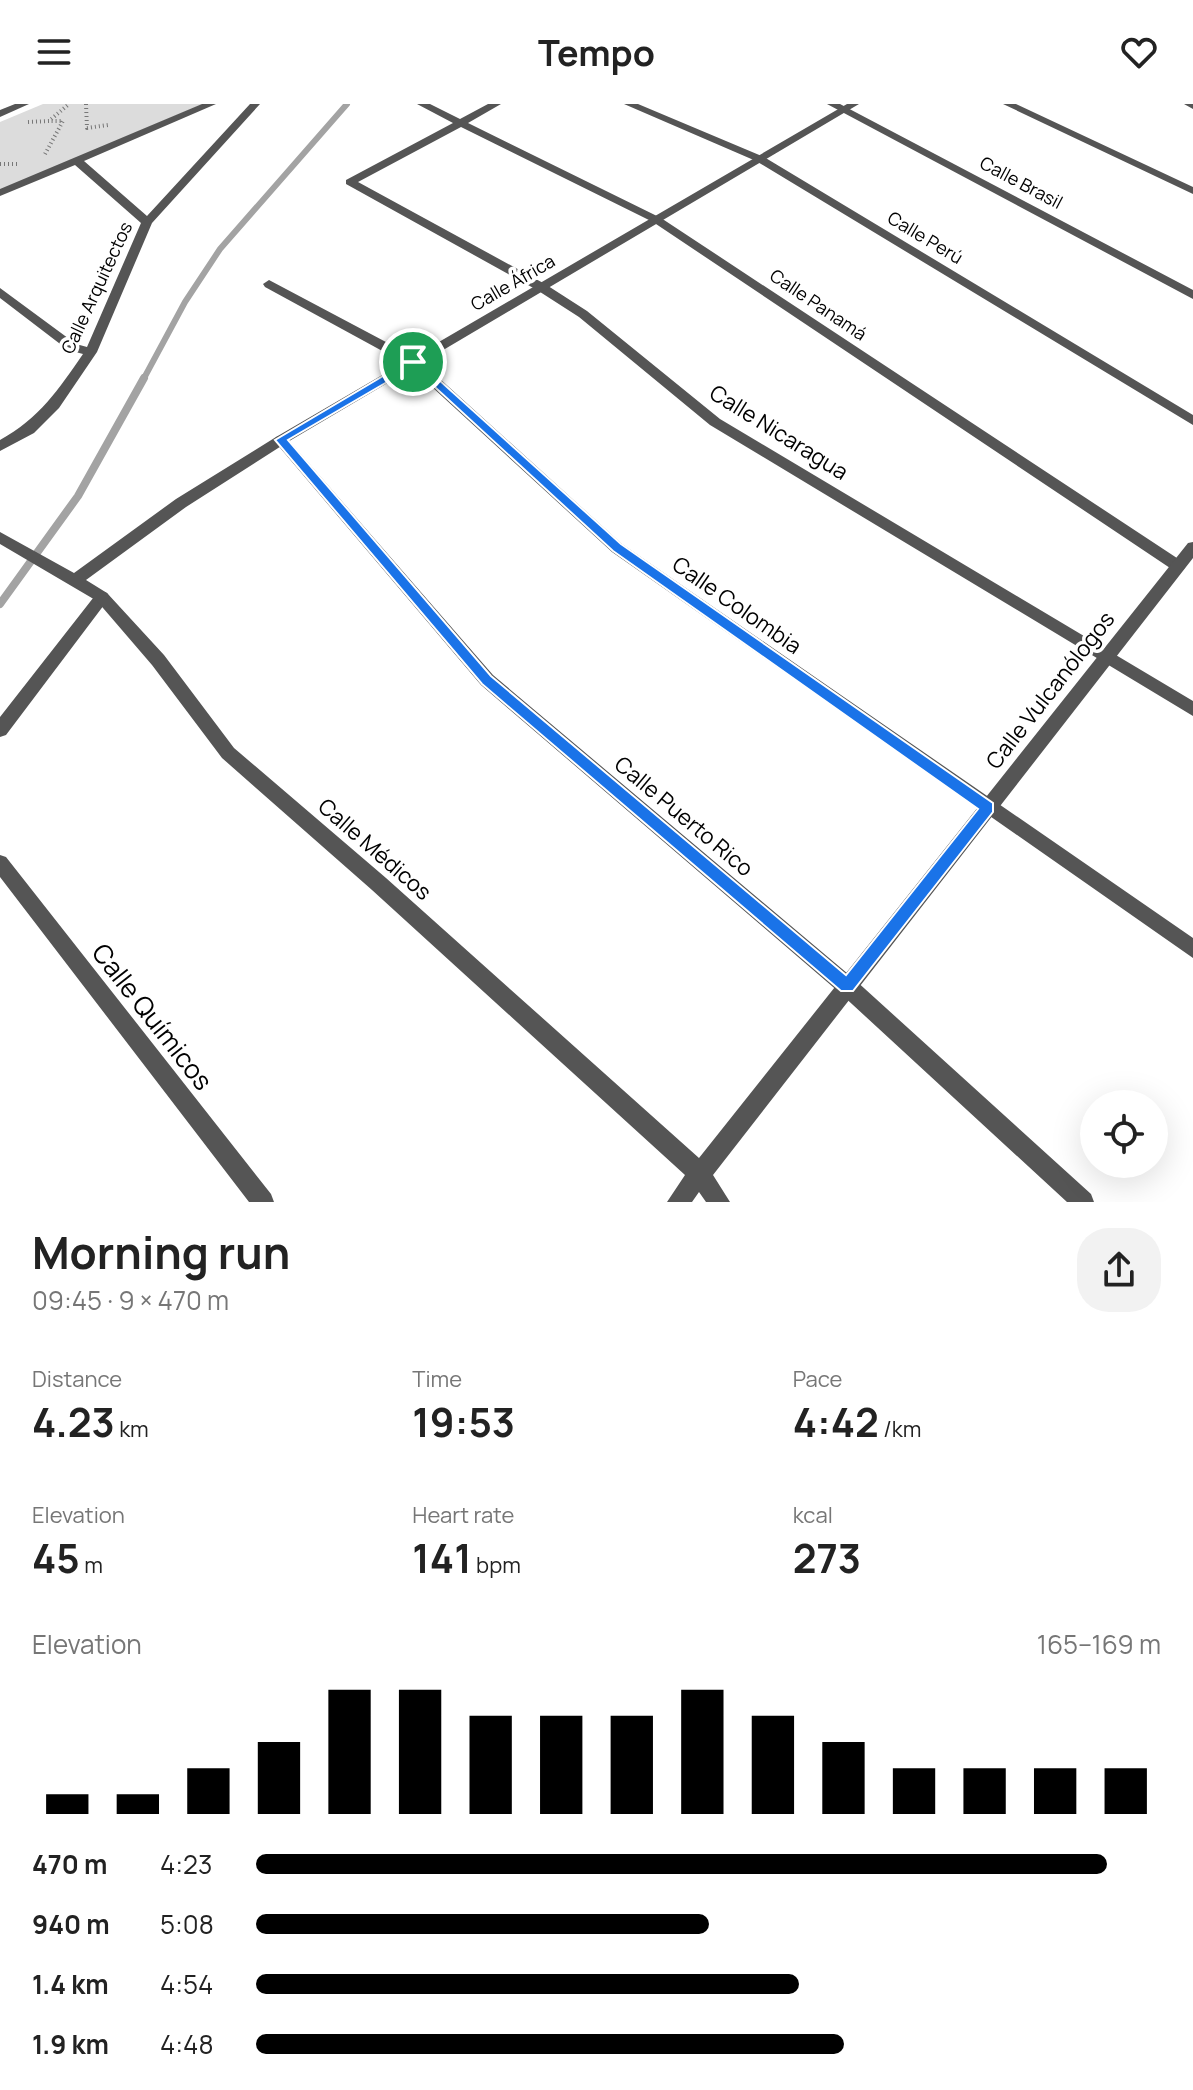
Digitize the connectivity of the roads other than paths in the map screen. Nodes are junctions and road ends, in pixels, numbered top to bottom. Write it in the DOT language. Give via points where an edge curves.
graph roads {
  1 [pos="24,104"];
  2 [pos="211,104"];
  3 [pos="255,104"];
  4 [pos="422,104"];
  5 [pos="496,104"];
  6 [pos="629,104"];
  7 [pos="1008,104"];
  8 [pos="844,106"];
  9 [pos="0,114"];
  10 [pos="459,122"];
  11 [pos="760,159"];
  12 [pos="76,160"];
  13 [pos="1193,191"];
  14 [pos="0,193"];
  15 [pos="657,220"];
  16 [pos="147,222"];
  17 [pos="269,284"];
  18 [pos="541,287"];
  19 [pos="0,292"];
  20 [pos="1193,295"];
  21 [pos="91,352"];
  22 [pos="413,362"];
  23 [pos="1193,421"];
  24 [pos="281,440"];
  25 [pos="0,446"];
  26 [pos="0,537"];
  27 [pos="1193,547"];
  28 [pos="1178,566"];
  29 [pos="76,580"];
  30 [pos="102,597"];
  31 [pos="1107,657"];
  32 [pos="1193,709"];
  33 [pos="0,730"];
  34 [pos="988,807"];
  35 [pos="0,863"];
  36 [pos="1193,949"];
  37 [pos="847,986"];
  38 [pos="699,1173"];
  39 [pos="263,1202"];
  40 [pos="678,1202"];
  41 [pos="719,1202"];
  42 [pos="1083,1202"];
  1 -- 9 [label="street"];
  2 -- 12 [label="street"];
  3 -- 16 [label="street, Calle Arquitectos"];
  4 -- 10 [label="street, Calle Panamá"];
  5 -- 10 [label="street"];
  6 -- 11 [label="street, Calle Perú"];
  7 -- 13 [label="street"];
  8 -- 11 [label="street, Calle África"];
  8 -- 20 [label="street, Calle Brasil"];
  10 -- 15 [label="street, Calle Panamá"];
  10 -- 18 [label="street, Calle Nicaragua" via="350,182"];
  11 -- 15 [label="street, Calle África"];
  11 -- 23 [label="street, Calle Perú"];
  12 -- 14 [label="street"];
  12 -- 16 [label="street"];
  15 -- 18 [label="street, Calle África"];
  15 -- 28 [label="street, Calle Panamá"];
  16 -- 21 [label="street, Calle Arquitectos"];
  17 -- 22 [label="street, Calle Colombia"];
  18 -- 22 [label="street, Calle África"];
  18 -- 31 [label="street, Calle Nicaragua" via="583,314 715,422"];
  19 -- 21 [label="street" via="72,347"];
  21 -- 25 [label="street, Calle Arquitectos" via="54,405 29,430"];
  22 -- 24 [label="street, Calle África"];
  22 -- 34 [label="street, Calle Colombia" via="617,548"];
  24 -- 29 [label="street, Calle África" via="181,503"];
  24 -- 37 [label="street, Calle Puerto Rico" via="487,680"];
  26 -- 29 [label="street, Calle Médicos"];
  27 -- 28 [label="street, Calle Vulcanólogos"];
  28 -- 31 [label="street, Calle Vulcanólogos"];
  29 -- 30 [label="street, Calle Médicos"];
  30 -- 33 [label="street"];
  30 -- 38 [label="street, Calle Médicos" via="228,753"];
  31 -- 32 [label="street, Calle Nicaragua"];
  31 -- 34 [label="street, Calle Vulcanólogos"];
  34 -- 36 [label="street, Calle Colombia"];
  34 -- 37 [label="street, Calle Vulcanólogos"];
  35 -- 39 [label="street, Calle Químicos"];
  37 -- 38 [label="street, Calle Vulcanólogos"];
  37 -- 42 [label="street, Calle Puerto Rico"];
  38 -- 40 [label="street, Calle Vulcanólogos"];
  38 -- 41 [label="street, Calle Médicos"];
}
